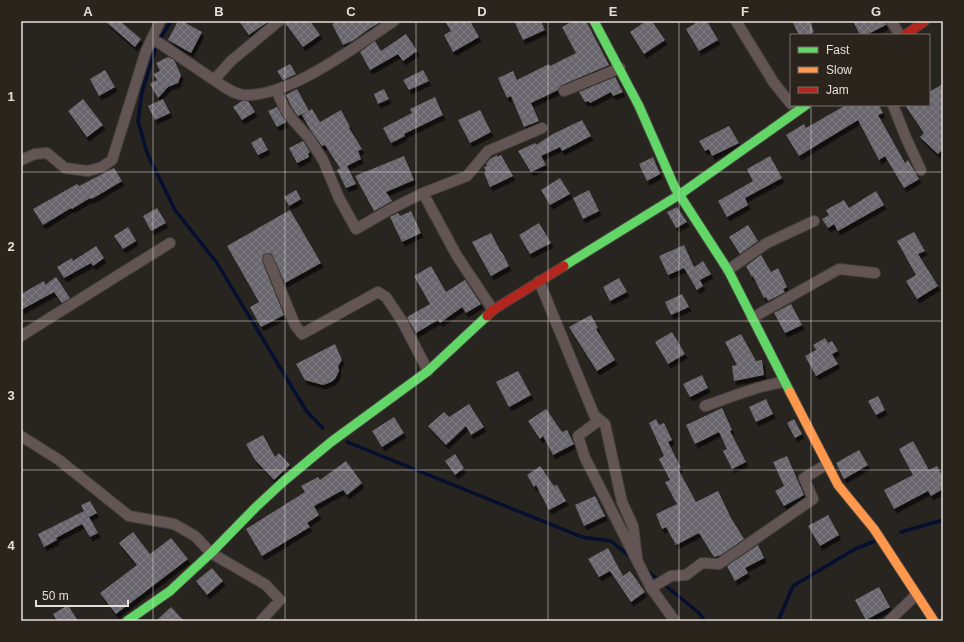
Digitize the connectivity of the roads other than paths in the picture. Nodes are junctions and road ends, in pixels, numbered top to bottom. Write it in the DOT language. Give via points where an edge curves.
graph roads {
  1 [pos="160,21"];
  2 [pos="279,21"];
  3 [pos="394,21"];
  4 [pos="594,21"];
  5 [pos="736,21"];
  6 [pos="890,21"];
  7 [pos="925,21"];
  8 [pos="899,34"];
  9 [pos="906,34"];
  10 [pos="158,42"];
  11 [pos="620,68"];
  12 [pos="214,80"];
  13 [pos="276,90"];
  14 [pos="564,91"];
  15 [pos="790,103"];
  16 [pos="892,106"];
  17 [pos="793,107"];
  18 [pos="542,128"];
  19 [pos="21,160"];
  20 [pos="921,170"];
  21 [pos="423,193"];
  22 [pos="679,195"];
  23 [pos="814,221"];
  24 [pos="170,243"];
  25 [pos="268,259"];
  26 [pos="728,270"];
  27 [pos="875,273"];
  28 [pos="539,281"];
  29 [pos="493,310"];
  30 [pos="752,318"];
  31 [pos="21,336"];
  32 [pos="428,371"];
  33 [pos="784,382"];
  34 [pos="705,406"];
  35 [pos="594,415"];
  36 [pos="21,436"];
  37 [pos="827,464"];
  38 [pos="211,553"];
  39 [pos="637,563"];
  40 [pos="651,588"];
  41 [pos="916,595"];
  42 [pos="127,621"];
  43 [pos="261,621"];
  44 [pos="675,621"];
  45 [pos="889,621"];
  46 [pos="934,621"];
  1 -- 10 [label="street"];
  2 -- 12 [label="street"];
  3 -- 13 [label="street" via="294,84"];
  4 -- 11 [label="street"];
  5 -- 15 [label="street" via="774,83"];
  6 -- 8 [label="street"];
  7 -- 9 [label="street"];
  10 -- 12 [label="street"];
  10 -- 19 [label="street" via="144,59 112,160 102,167 88,171 65,168 48,153 35,154"];
  11 -- 14 [label="street"];
  11 -- 22 [label="street"];
  12 -- 13 [label="street" via="227,89 243,95"];
  13 -- 21 [label="street" via="285,109 323,160 356,229"];
  16 -- 20 [label="street"];
  17 -- 22 [label="street"];
  18 -- 21 [label="street" via="488,151 467,176"];
  21 -- 29 [label="street" via="457,256"];
  22 -- 26 [label="street"];
  22 -- 28 [label="street"];
  23 -- 26 [label="street" via="767,244"];
  24 -- 31 [label="street"];
  25 -- 32 [label="street" via="295,325 302,334 378,292 386,297 402,321"];
  26 -- 30 [label="street"];
  27 -- 30 [label="street" via="839,269"];
  28 -- 29 [label="street"];
  28 -- 35 [label="street"];
  29 -- 32 [label="street"];
  30 -- 33 [label="street"];
  32 -- 38 [label="street" via="331,442 256,507"];
  33 -- 34 [label="street" via="749,390"];
  33 -- 37 [label="street"];
  35 -- 39 [label="street" via="605,424 622,502 633,526"];
  35 -- 39 [label="street" via="597,422 578,436 585,458"];
  36 -- 38 [label="street" via="59,460 128,516 174,524 195,536"];
  37 -- 40 [label="street" via="804,478 813,499 719,564 702,563 686,575 670,576"];
  37 -- 41 [label="street" via="838,485 886,546"];
  38 -- 42 [label="street" via="170,591"];
  38 -- 43 [label="street" via="266,585 280,600"];
  39 -- 40 [label="street"];
  40 -- 44 [label="street"];
  41 -- 45 [label="street"];
  41 -- 46 [label="street"];
}
